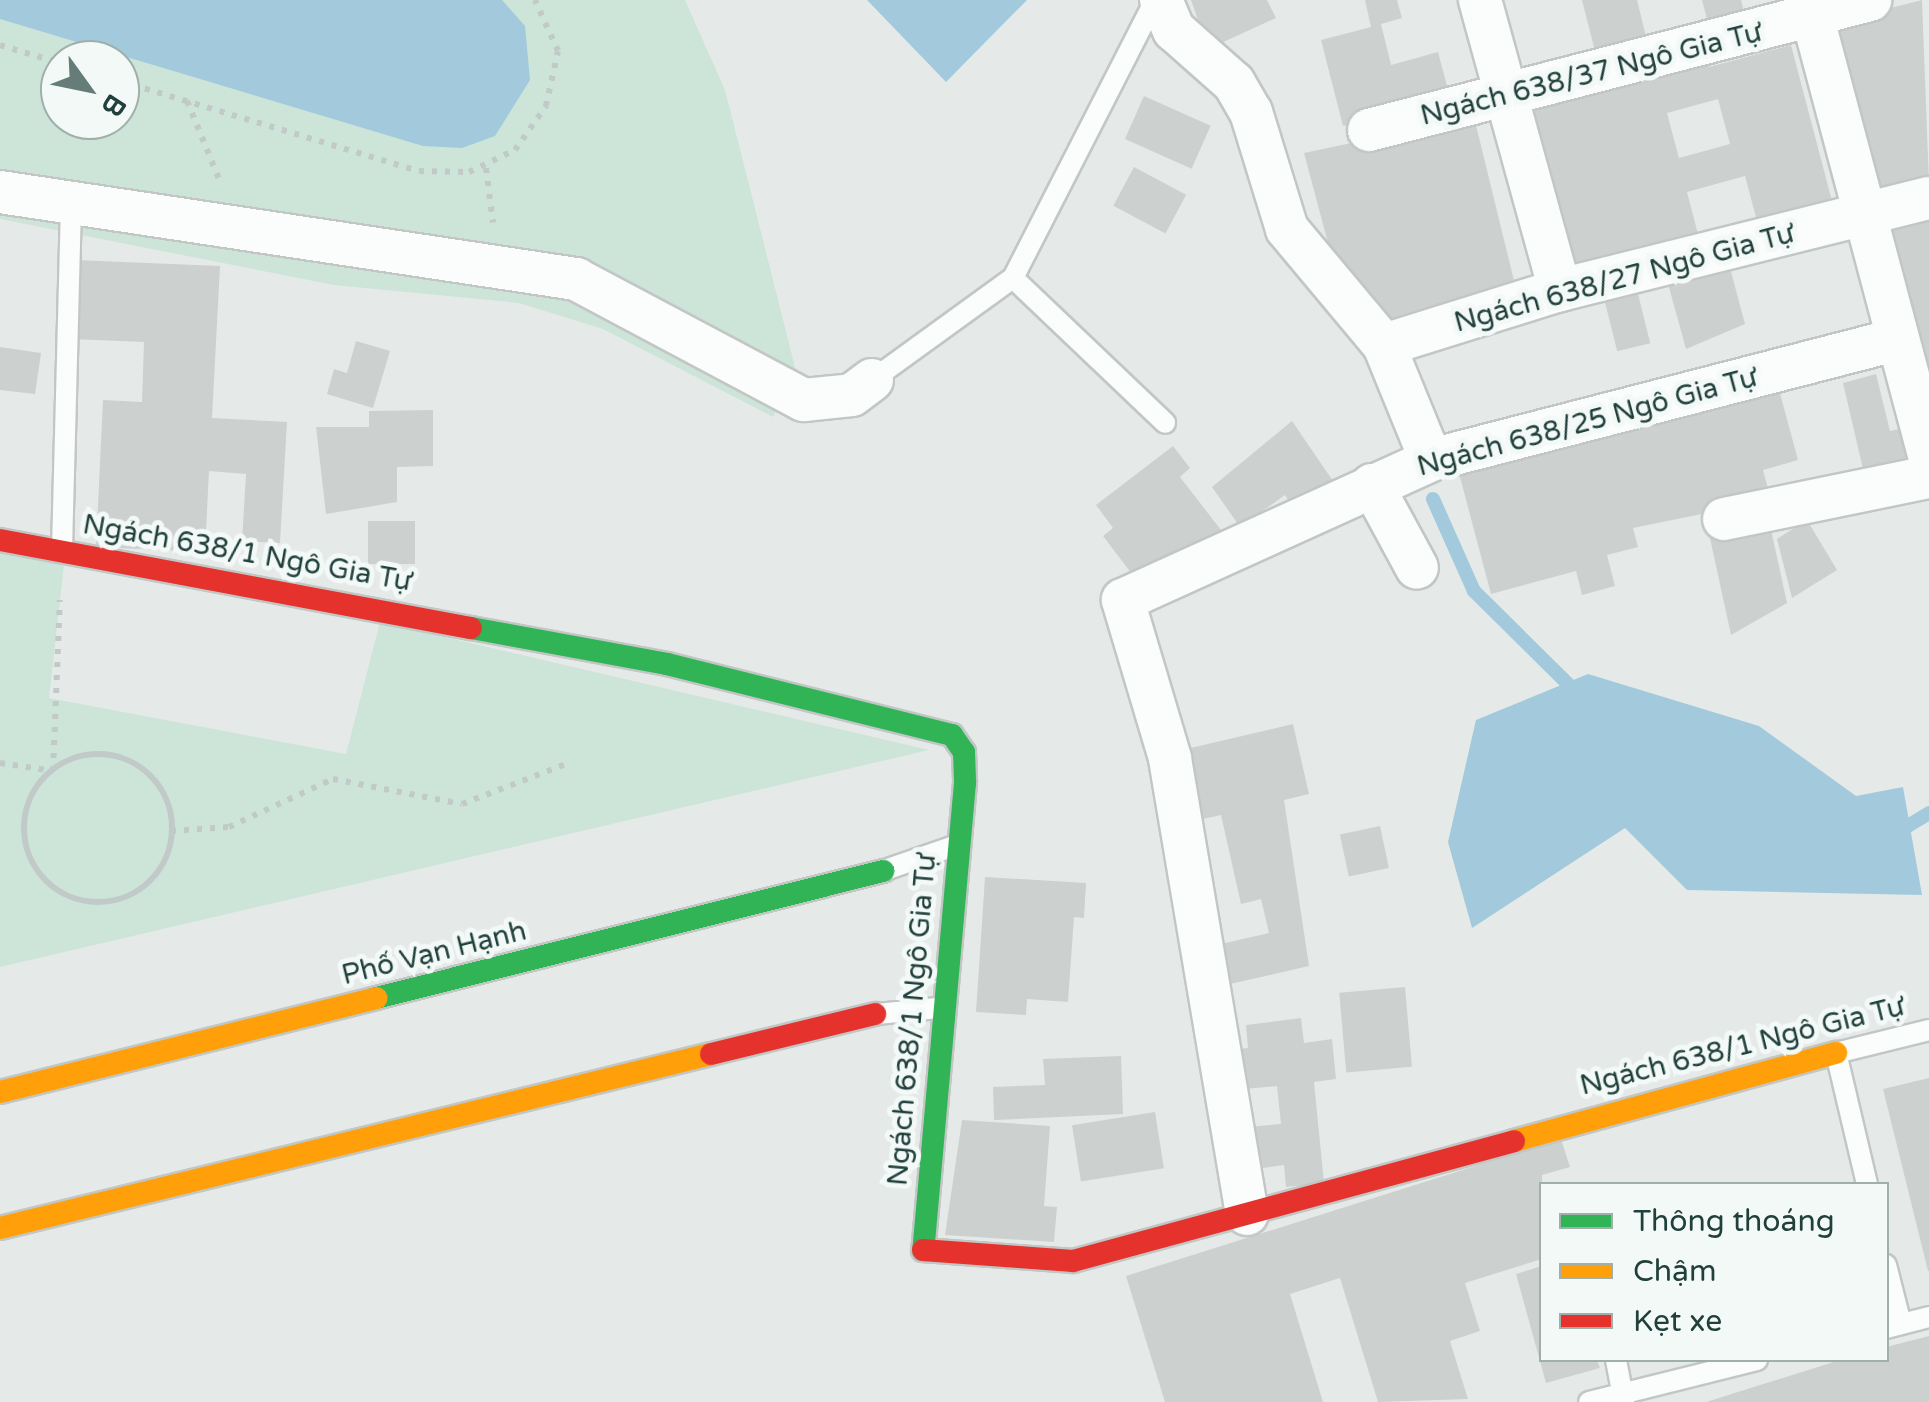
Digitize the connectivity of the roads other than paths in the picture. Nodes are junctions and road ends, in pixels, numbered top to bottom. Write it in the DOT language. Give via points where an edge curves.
graph roads {
  1 [pos="1480,0"];
  2 [pos="1870,0"];
  3 [pos="1157,2"];
  4 [pos="1810,8"];
  5 [pos="1506,98"];
  6 [pos="1370,130"];
  7 [pos="0,192"];
  8 [pos="71,196"];
  9 [pos="1929,198"];
  10 [pos="1865,216"];
  11 [pos="1014,278"];
  12 [pos="1560,290"];
  13 [pos="1896,340"];
  14 [pos="1384,345"];
  15 [pos="872,380"];
  16 [pos="1922,407"];
  17 [pos="1165,423"];
  18 [pos="1929,454"];
  19 [pos="1432,460"];
  20 [pos="1929,477"];
  21 [pos="1372,486"];
  22 [pos="1724,519"];
  23 [pos="0,540"];
  24 [pos="62,550"];
  25 [pos="1417,568"];
  26 [pos="957,846"];
  27 [pos="884,871"];
  28 [pos="938,1008"];
  29 [pos="875,1014"];
  30 [pos="1929,1030"];
  31 [pos="1836,1053"];
  32 [pos="0,1092"];
  33 [pos="1868,1182"];
  34 [pos="1247,1214"];
  35 [pos="0,1228"];
  36 [pos="1889,1288"];
  37 [pos="1929,1317"];
  38 [pos="1894,1326"];
  39 [pos="1616,1362"];
  40 [pos="1750,1362"];
  41 [pos="1622,1398"];
  42 [pos="1590,1402"];
  1 -- 5 [label="street"];
  2 -- 4 [label="street, Ngách 638/37 Ngô Gia Tự"];
  3 -- 11 [label="lane"];
  3 -- 14 [label="street" via="1234,83 1287,229"];
  4 -- 5 [label="street, Ngách 638/37 Ngô Gia Tự"];
  4 -- 10 [label="street"];
  5 -- 6 [label="street, Ngách 638/37 Ngô Gia Tự"];
  5 -- 12 [label="street"];
  7 -- 8 [label="street"];
  8 -- 15 [label="street" via="587,283 804,400 852,395"];
  8 -- 24 [label="lane"];
  9 -- 10 [label="street, Ngách 638/27 Ngô Gia Tự"];
  10 -- 12 [label="street, Ngách 638/27 Ngô Gia Tự"];
  10 -- 13 [label="street"];
  11 -- 15 [label="lane"];
  11 -- 17 [label="lane"];
  12 -- 14 [label="street, Ngách 638/27 Ngô Gia Tự"];
  13 -- 16 [label="street"];
  13 -- 19 [label="street, Ngách 638/25 Ngô Gia Tự"];
  14 -- 19 [label="street"];
  16 -- 18 [label="street"];
  19 -- 21 [label="street, Ngách 638/25 Ngô Gia Tự"];
  20 -- 22 [label="street"];
  21 -- 25 [label="street"];
  21 -- 34 [label="street, Ngách 638/25 Ngô Gia Tự" via="1124,600 1170,758 1184,871 1197,889"];
  23 -- 24 [label="street, Ngách 638/1 Ngô Gia Tự"];
  24 -- 26 [label="street, Ngách 638/1 Ngô Gia Tự" via="667,664 927,722 964,752"];
  26 -- 27 [label="lane"];
  26 -- 28 [label="street, Ngách 638/1 Ngô Gia Tự"];
  27 -- 32 [label="street, Phố Vạn Hạnh"];
  28 -- 29 [label="lane"];
  28 -- 34 [label="street, Ngách 638/1 Ngô Gia Tự" via="923,1250 1073,1262"];
  29 -- 35 [label="street"];
  30 -- 31 [label="lane, Ngách 638/1 Ngô Gia Tự"];
  31 -- 33 [label="lane"];
  31 -- 34 [label="street, Ngách 638/1 Ngô Gia Tự"];
  36 -- 38 [label="lane"];
  37 -- 38 [label="lane"];
  39 -- 41 [label="lane"];
  40 -- 41 [label="lane"];
  41 -- 42 [label="lane"];
}
